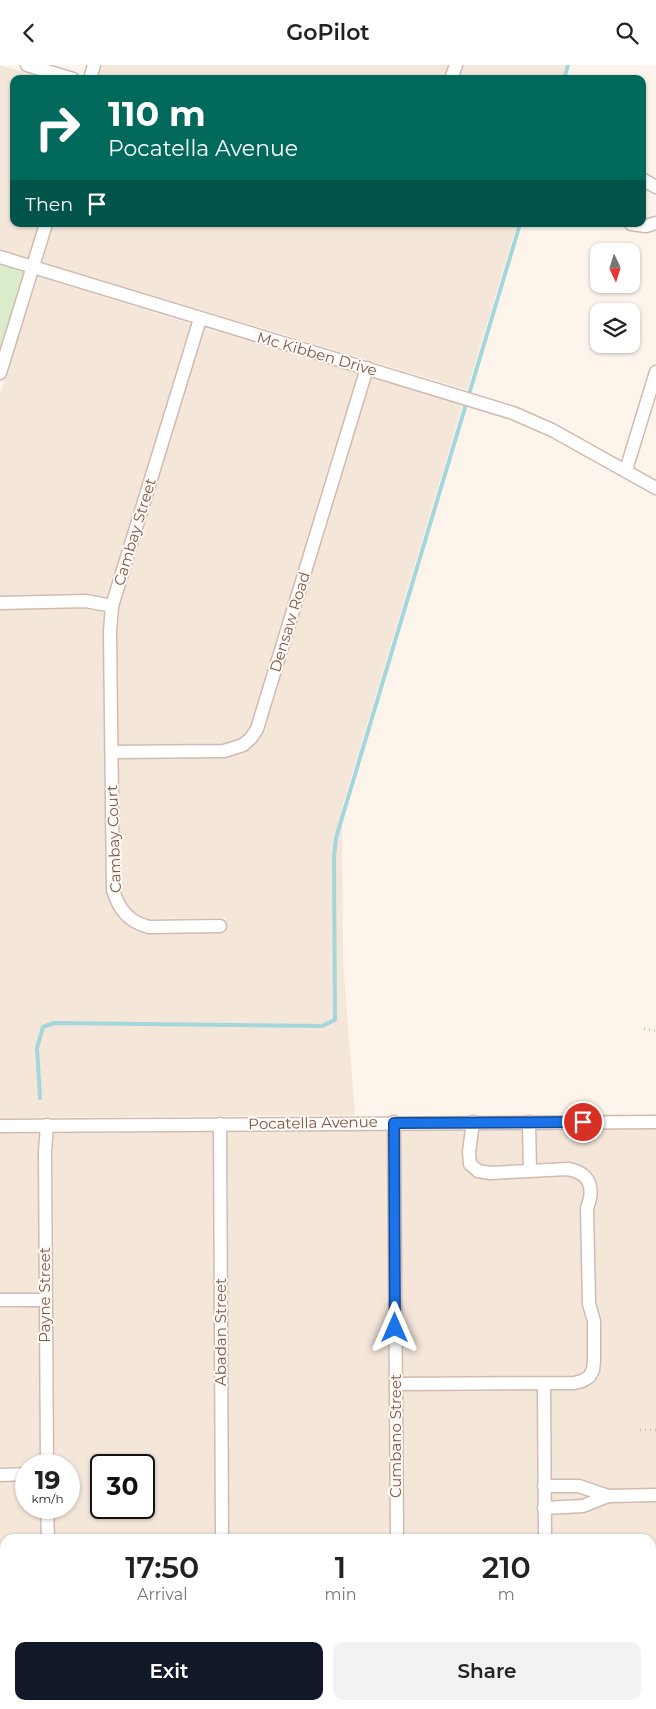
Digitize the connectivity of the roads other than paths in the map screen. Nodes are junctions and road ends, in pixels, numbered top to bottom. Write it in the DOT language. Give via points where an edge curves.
graph roads {
  1 [pos="27,65"];
  2 [pos="60,75"];
  3 [pos="45,227"];
  4 [pos="0,257"];
  5 [pos="34,267"];
  6 [pos="200,319"];
  7 [pos="367,368"];
  8 [pos="656,372"];
  9 [pos="0,373"];
  10 [pos="626,470"];
  11 [pos="656,479"];
  12 [pos="656,489"];
  13 [pos="0,603"];
  14 [pos="112,606"];
  15 [pos="112,752"];
  16 [pos="220,926"];
  17 [pos="473,1122"];
  18 [pos="530,1122"];
  19 [pos="656,1122"];
  20 [pos="394,1123"];
  21 [pos="220,1124"];
  22 [pos="46,1125"];
  23 [pos="0,1126"];
  24 [pos="530,1171"];
  25 [pos="0,1300"];
  26 [pos="45,1300"];
  27 [pos="396,1384"];
  28 [pos="544,1384"];
  29 [pos="47,1454"];
  30 [pos="15,1474"];
  31 [pos="0,1475"];
  32 [pos="544,1486"];
  33 [pos="569,1486"];
  34 [pos="608,1495"];
  35 [pos="656,1495"];
  36 [pos="571,1507"];
  37 [pos="544,1508"];
  38 [pos="47,1519"];
  39 [pos="48,1534"];
  40 [pos="222,1534"];
  41 [pos="397,1534"];
  42 [pos="545,1534"];
  1 -- 2 [label="street"];
  3 -- 5 [label="street"];
  4 -- 5 [label="street, Mc Kibben Drive"];
  5 -- 6 [label="street, Mc Kibben Drive"];
  5 -- 9 [label="street"];
  6 -- 7 [label="street, Mc Kibben Drive"];
  6 -- 14 [label="street, Cambay Street"];
  7 -- 10 [label="street, Mc Kibben Drive" via="512,413 552,430"];
  7 -- 15 [label="street, Densaw Road" via="257,729 243,745 224,751"];
  8 -- 10 [label="street"];
  10 -- 11 [label="street, Mc Kibben Drive"];
  10 -- 12 [label="street, Mc Kibben Drive"];
  13 -- 14 [label="street" via="86,601"];
  14 -- 15 [label="street, Cambay Street"];
  15 -- 16 [label="street, Cambay Court" via="113,890 123,913 149,927"];
  17 -- 18 [label="street, Pocatella Avenue"];
  17 -- 20 [label="street, Pocatella Avenue"];
  17 -- 24 [label="street" via="470,1165 478,1171 490,1173"];
  18 -- 19 [label="street, Pocatella Avenue"];
  18 -- 24 [label="street"];
  20 -- 21 [label="street, Pocatella Avenue"];
  20 -- 27 [label="street, Cumbano Street"];
  21 -- 22 [label="street, Pocatella Avenue"];
  21 -- 40 [label="street, Abadan Street"];
  22 -- 23 [label="street, Pocatella Avenue"];
  22 -- 26 [label="street, Payne Street"];
  24 -- 28 [label="street" via="577,1170 589,1180 592,1192 587,1207 589,1304 594,1321 593,1370 582,1381"];
  25 -- 26 [label="street"];
  26 -- 29 [label="street, Payne Street"];
  27 -- 28 [label="street"];
  27 -- 41 [label="street, Cumbano Street"];
  28 -- 32 [label="street"];
  30 -- 31 [label="street"];
  32 -- 33 [label="street"];
  32 -- 37 [label="street"];
  33 -- 34 [label="street"];
  33 -- 36 [label="street"];
  34 -- 35 [label="street"];
  34 -- 36 [label="street" via="584,1506"];
  36 -- 37 [label="street"];
  37 -- 42 [label="street"];
  38 -- 39 [label="street"];
}
